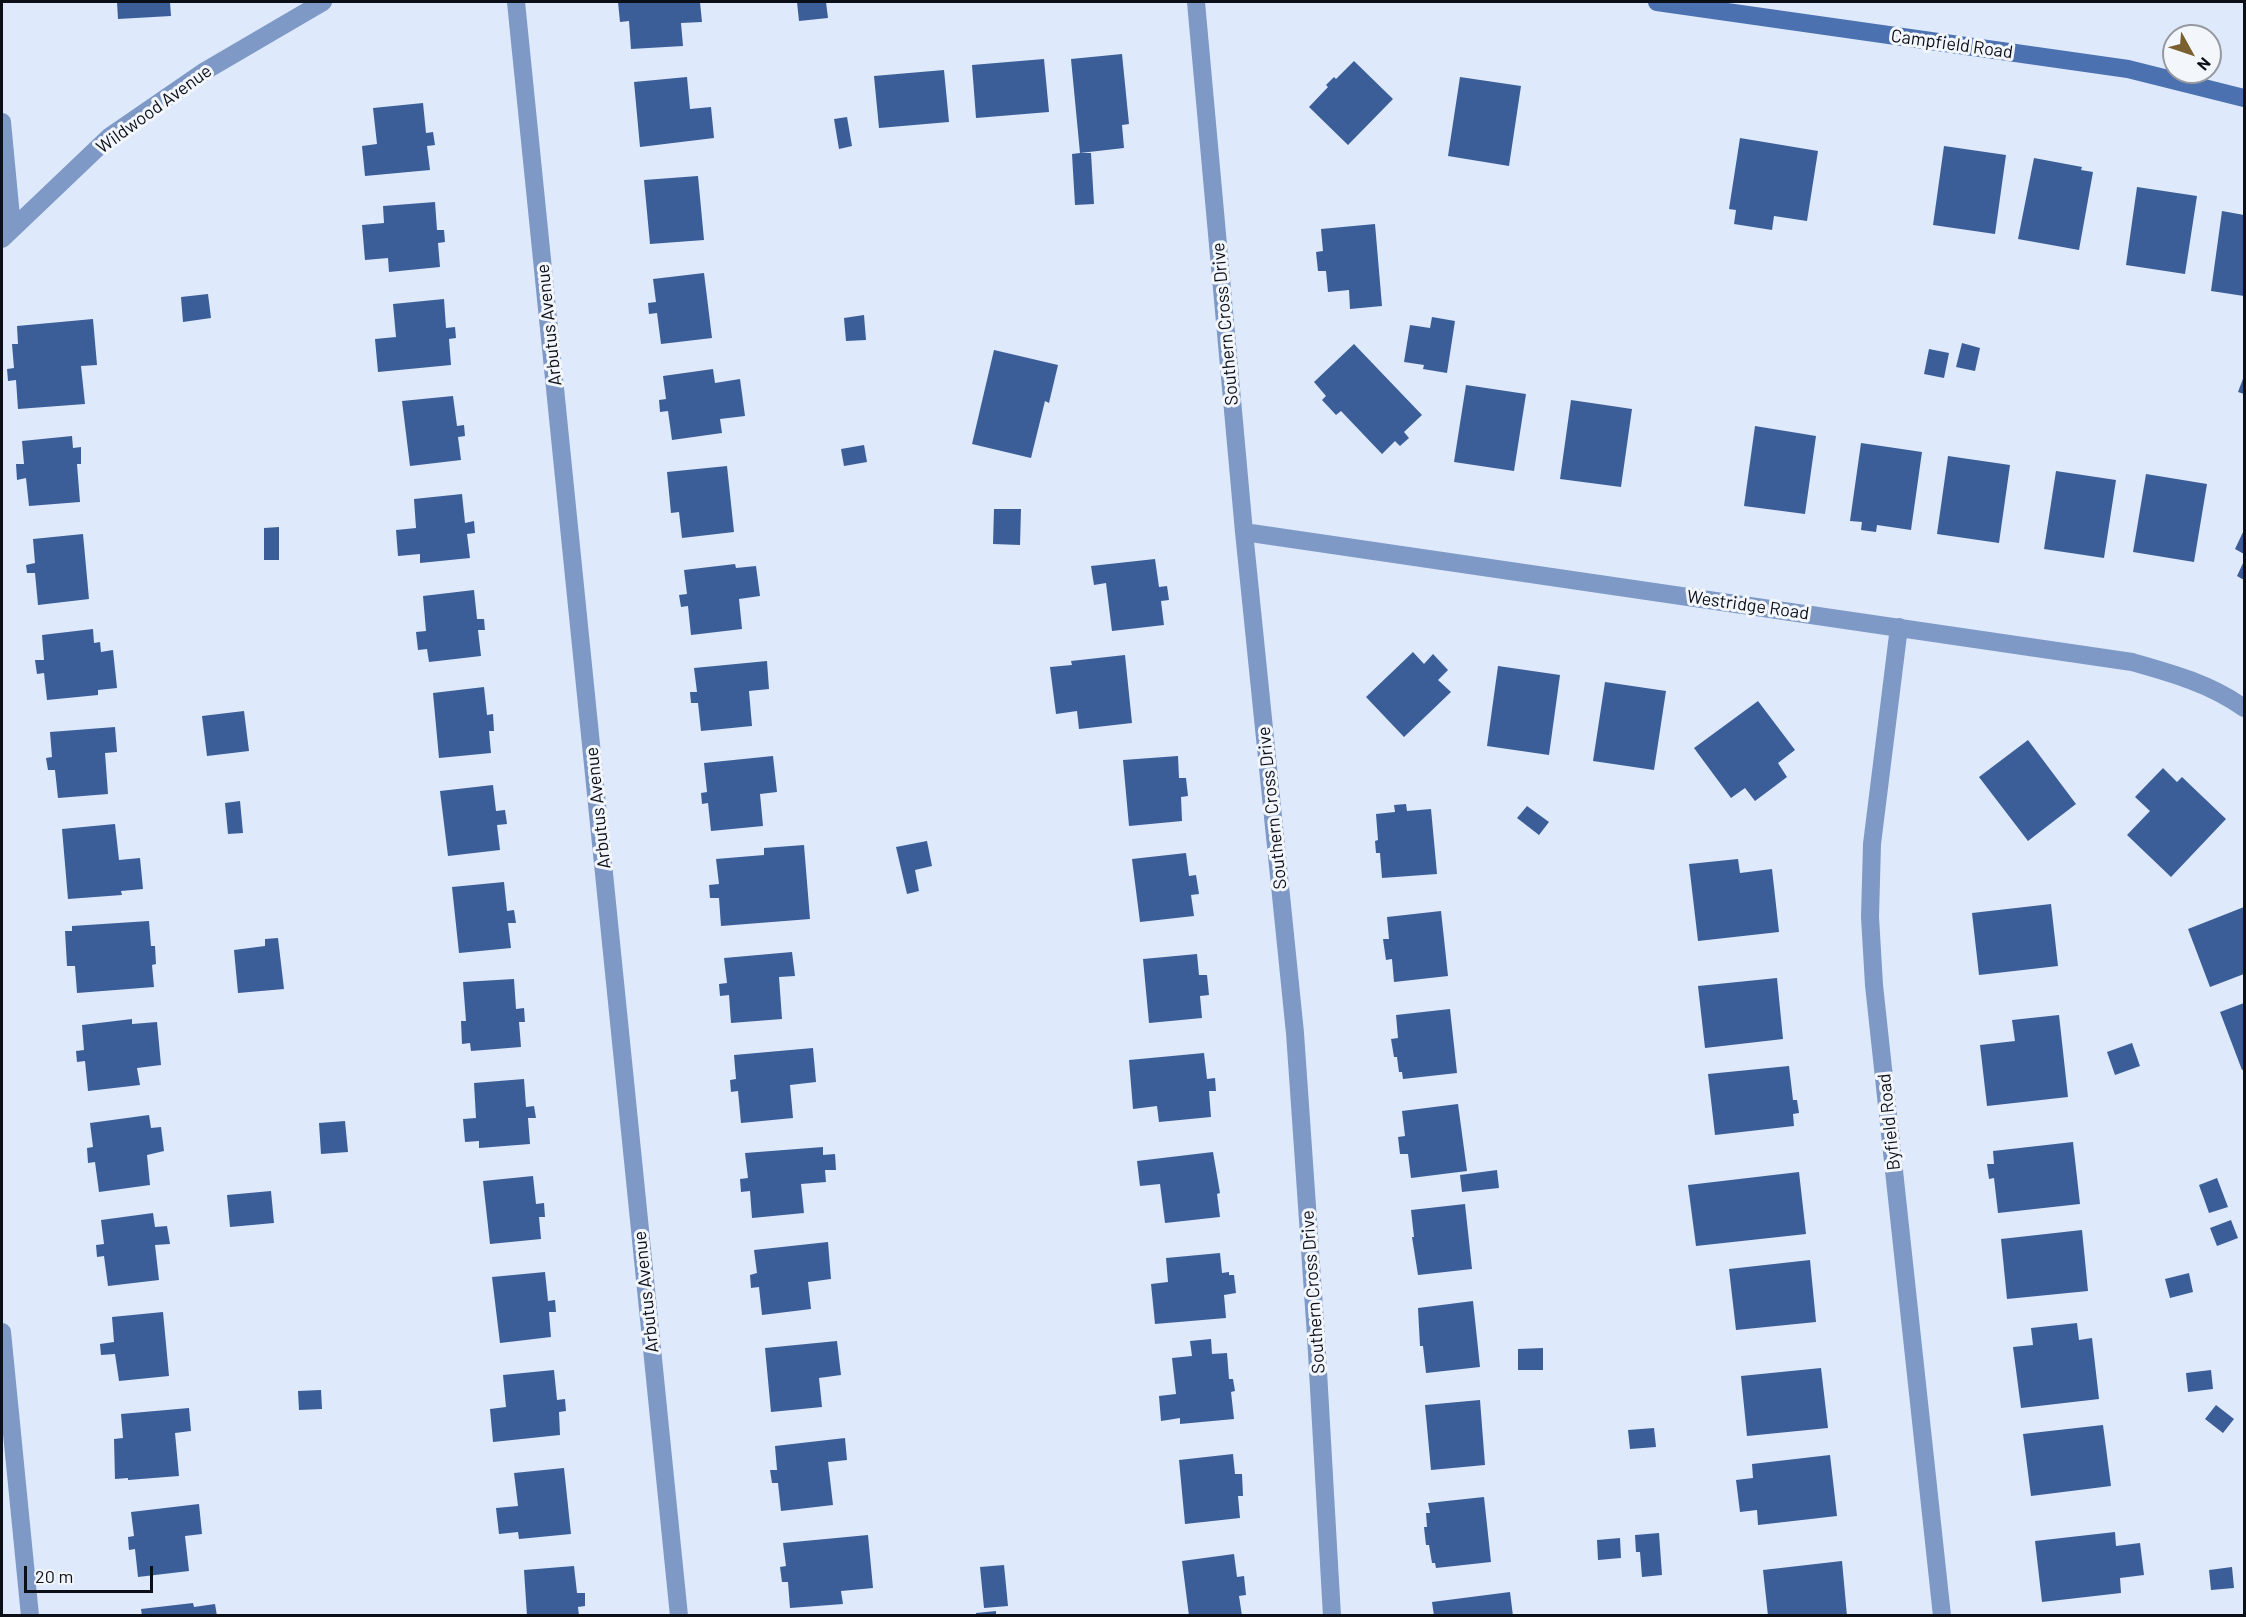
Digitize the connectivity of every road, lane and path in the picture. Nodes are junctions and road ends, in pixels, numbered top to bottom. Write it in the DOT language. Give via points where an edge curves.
graph roads {
  1 [pos="323,2"];
  2 [pos="516,2"];
  3 [pos="1196,2"];
  4 [pos="1657,2"];
  5 [pos="2244,98"];
  6 [pos="2,122"];
  7 [pos="7,233"];
  8 [pos="1244,532"];
  9 [pos="1899,627"];
  10 [pos="2244,708"];
  11 [pos="2,1332"];
  12 [pos="30,1616"];
  13 [pos="679,1616"];
  14 [pos="1332,1616"];
  15 [pos="1942,1616"];
  1 -- 7 [label="street, Wildwood Avenue" via="205,70 110,137"];
  2 -- 13 [label="street, Arbutus Avenue"];
  3 -- 8 [label="street, Southern Cross Drive"];
  4 -- 5 [label="street, Campfield Road" via="2128,69"];
  6 -- 7 [label="street"];
  8 -- 9 [label="street, Westridge Road"];
  8 -- 14 [label="street, Southern Cross Drive" via="1295,1033"];
  9 -- 10 [label="street, Westridge Road" via="2132,662 2187,678"];
  9 -- 15 [label="street, Byfield Road" via="1872,844 1870,917"];
  11 -- 12 [label="street"];
}
